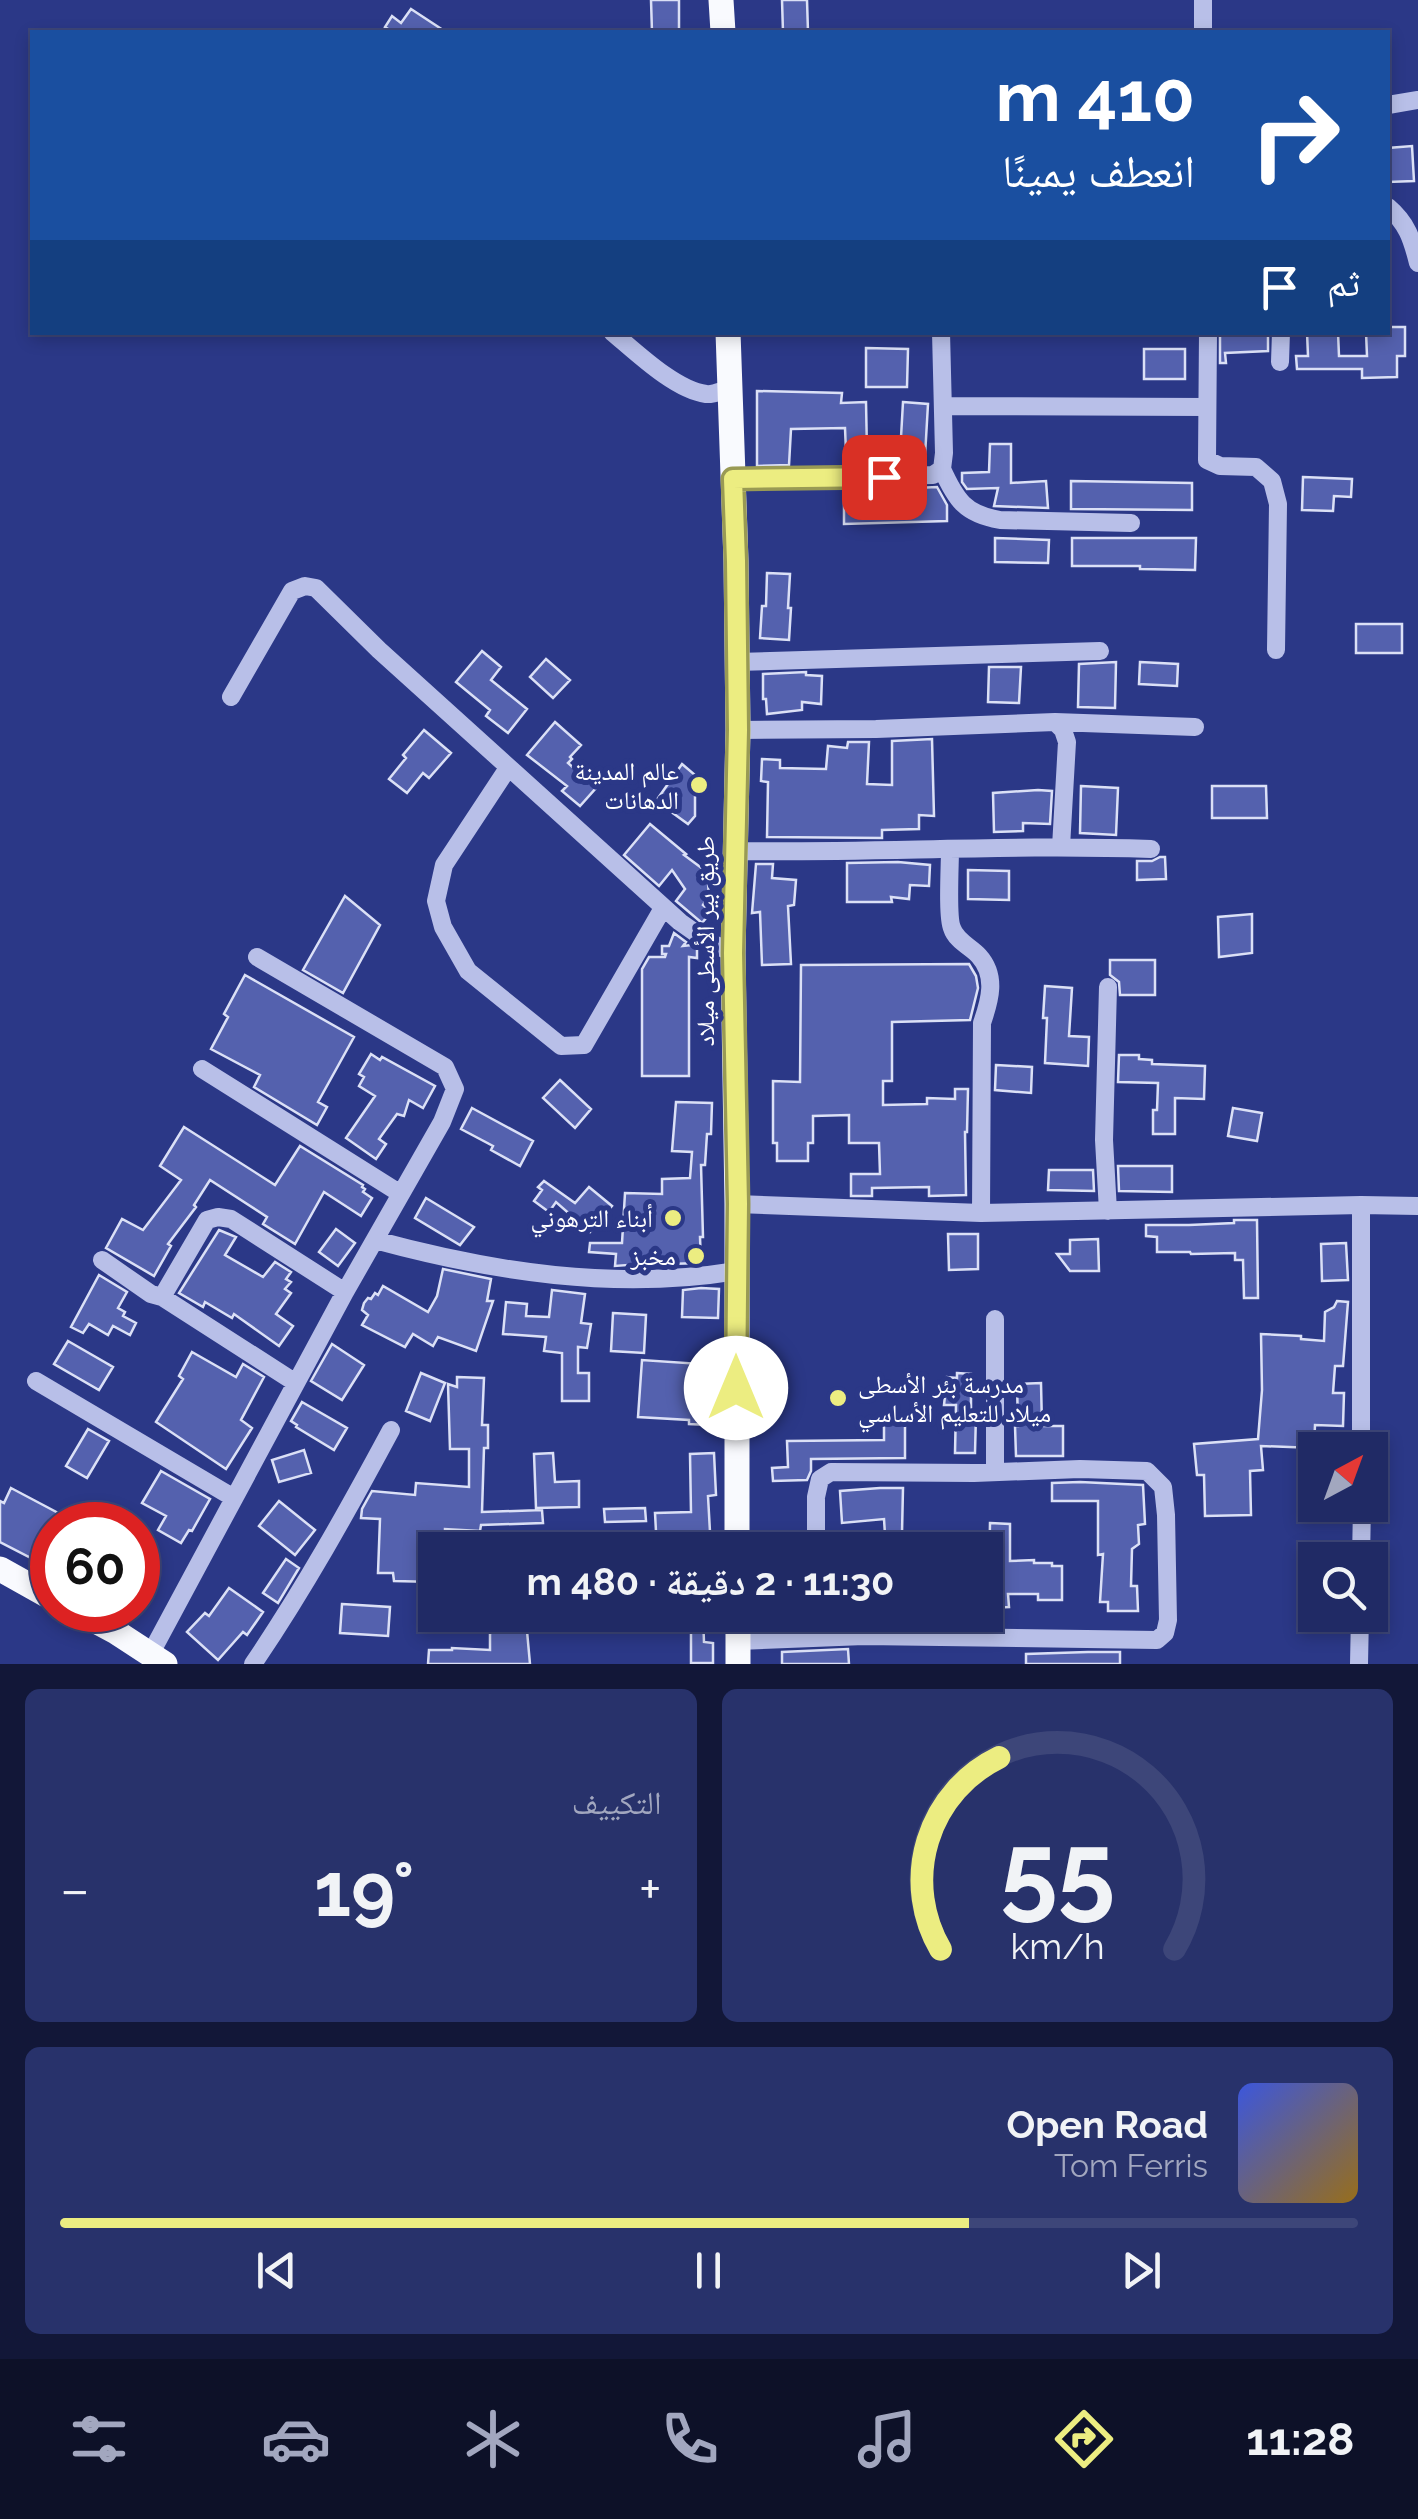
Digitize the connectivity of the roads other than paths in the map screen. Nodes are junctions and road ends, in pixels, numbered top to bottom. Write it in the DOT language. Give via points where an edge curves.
graph roads {
  1 [pos="721,0"];
  2 [pos="1202,0"];
  3 [pos="722,30"];
  4 [pos="1204,30"];
  5 [pos="1418,100"];
  6 [pos="1390,104"];
  7 [pos="1390,209"];
  8 [pos="1418,263"];
  9 [pos="616,335"];
  10 [pos="728,335"];
  11 [pos="941,335"];
  12 [pos="1208,335"];
  13 [pos="1281,335"];
  14 [pos="1280,362"];
  15 [pos="729,389"];
  16 [pos="944,406"];
  17 [pos="1207,407"];
  18 [pos="942,469"];
  19 [pos="733,479"];
  20 [pos="1131,523"];
  21 [pos="1276,650"];
  22 [pos="1100,651"];
  23 [pos="737,662"];
  24 [pos="231,697"];
  25 [pos="1055,722"];
  26 [pos="1195,728"];
  27 [pos="738,730"];
  28 [pos="508,768"];
  29 [pos="1061,847"];
  30 [pos="1151,849"];
  31 [pos="735,850"];
  32 [pos="950,850"];
  33 [pos="663,908"];
  34 [pos="733,953"];
  35 [pos="257,957"];
  36 [pos="1108,987"];
  37 [pos="202,1069"];
  38 [pos="401,1194"];
  39 [pos="738,1204"];
  40 [pos="1361,1205"];
  41 [pos="1418,1206"];
  42 [pos="1108,1211"];
  43 [pos="981,1214"];
  44 [pos="375,1240"];
  45 [pos="102,1260"];
  46 [pos="737,1271"];
  47 [pos="345,1292"];
  48 [pos="162,1297"];
  49 [pos="995,1319"];
  50 [pos="36,1381"];
  51 [pos="296,1383"];
  52 [pos="391,1430"];
  53 [pos="1361,1432"];
  54 [pos="995,1472"];
  55 [pos="234,1498"];
  56 [pos="738,1532"];
  57 [pos="816,1532"];
  58 [pos="0,1569"];
  59 [pos="30,1586"];
  60 [pos="112,1632"];
  61 [pos="818,1632"];
  62 [pos="1360,1632"];
  63 [pos="818,1638"];
  64 [pos="738,1640"];
  65 [pos="158,1659"];
  66 [pos="253,1664"];
  67 [pos="1359,1664"];
  1 -- 3 [label="main road"];
  2 -- 4 [label="street"];
  5 -- 6 [label="street"];
  7 -- 8 [label="street" via="1411,233"];
  9 -- 15 [label="street" via="691,390 709,395"];
  10 -- 15 [label="main road, طريق بير الأسطى ميلاد"];
  11 -- 16 [label="street"];
  12 -- 17 [label="street"];
  13 -- 14 [label="street"];
  15 -- 19 [label="main road, طريق بير الأسطى ميلاد"];
  16 -- 17 [label="street"];
  16 -- 18 [label="street"];
  17 -- 21 [label="street" via="1207,460 1256,466 1272,481 1278,504"];
  18 -- 19 [label="street" via="922,476"];
  18 -- 20 [label="street" via="956,498 981,517"];
  19 -- 23 [label="main road, طريق بير الأسطى ميلاد"];
  22 -- 23 [label="street"];
  23 -- 27 [label="main road, طريق بير الأسطى ميلاد"];
  24 -- 28 [label="street" via="292,591 316,588"];
  25 -- 26 [label="street"];
  25 -- 27 [label="street"];
  25 -- 29 [label="street" via="1066,742"];
  27 -- 31 [label="main road, طريق بير الأسطى ميلاد"];
  28 -- 33 [label="street"];
  28 -- 33 [label="street" via="444,866 436,901 468,971 561,1046 584,1044"];
  29 -- 30 [label="street"];
  29 -- 32 [label="street"];
  31 -- 32 [label="street"];
  31 -- 34 [label="main road, طريق بير الأسطى ميلاد"];
  32 -- 43 [label="street" via="952,929 990,975 982,1023"];
  33 -- 34 [label="street"];
  34 -- 39 [label="main road, طريق بير الأسطى ميلاد"];
  35 -- 38 [label="street" via="446,1067 455,1088"];
  36 -- 42 [label="street"];
  37 -- 38 [label="street"];
  38 -- 44 [label="street"];
  39 -- 43 [label="street"];
  39 -- 46 [label="main road, طريق بير الأسطى ميلاد"];
  40 -- 41 [label="street"];
  40 -- 42 [label="street"];
  40 -- 53 [label="street"];
  42 -- 43 [label="street"];
  44 -- 46 [label="street" via="479,1265 583,1278 697,1278"];
  44 -- 47 [label="street"];
  45 -- 48 [label="street"];
  46 -- 56 [label="main road, طريق بير الأسطى ميلاد"];
  47 -- 48 [label="street" via="218,1216 208,1220"];
  47 -- 51 [label="street"];
  48 -- 51 [label="street"];
  49 -- 54 [label="street"];
  50 -- 55 [label="street"];
  51 -- 55 [label="street"];
  52 -- 66 [label="street"];
  54 -- 57 [label="street" via="830,1472 820,1478"];
  54 -- 63 [label="street" via="1147,1472 1162,1487 1166,1515 1164,1633 1157,1640"];
  55 -- 65 [label="street"];
  58 -- 59 [label="main road"];
  60 -- 65 [label="main road"];
  61 -- 63 [label="street"];
  62 -- 67 [label="street"];
  63 -- 64 [label="street"];
}
